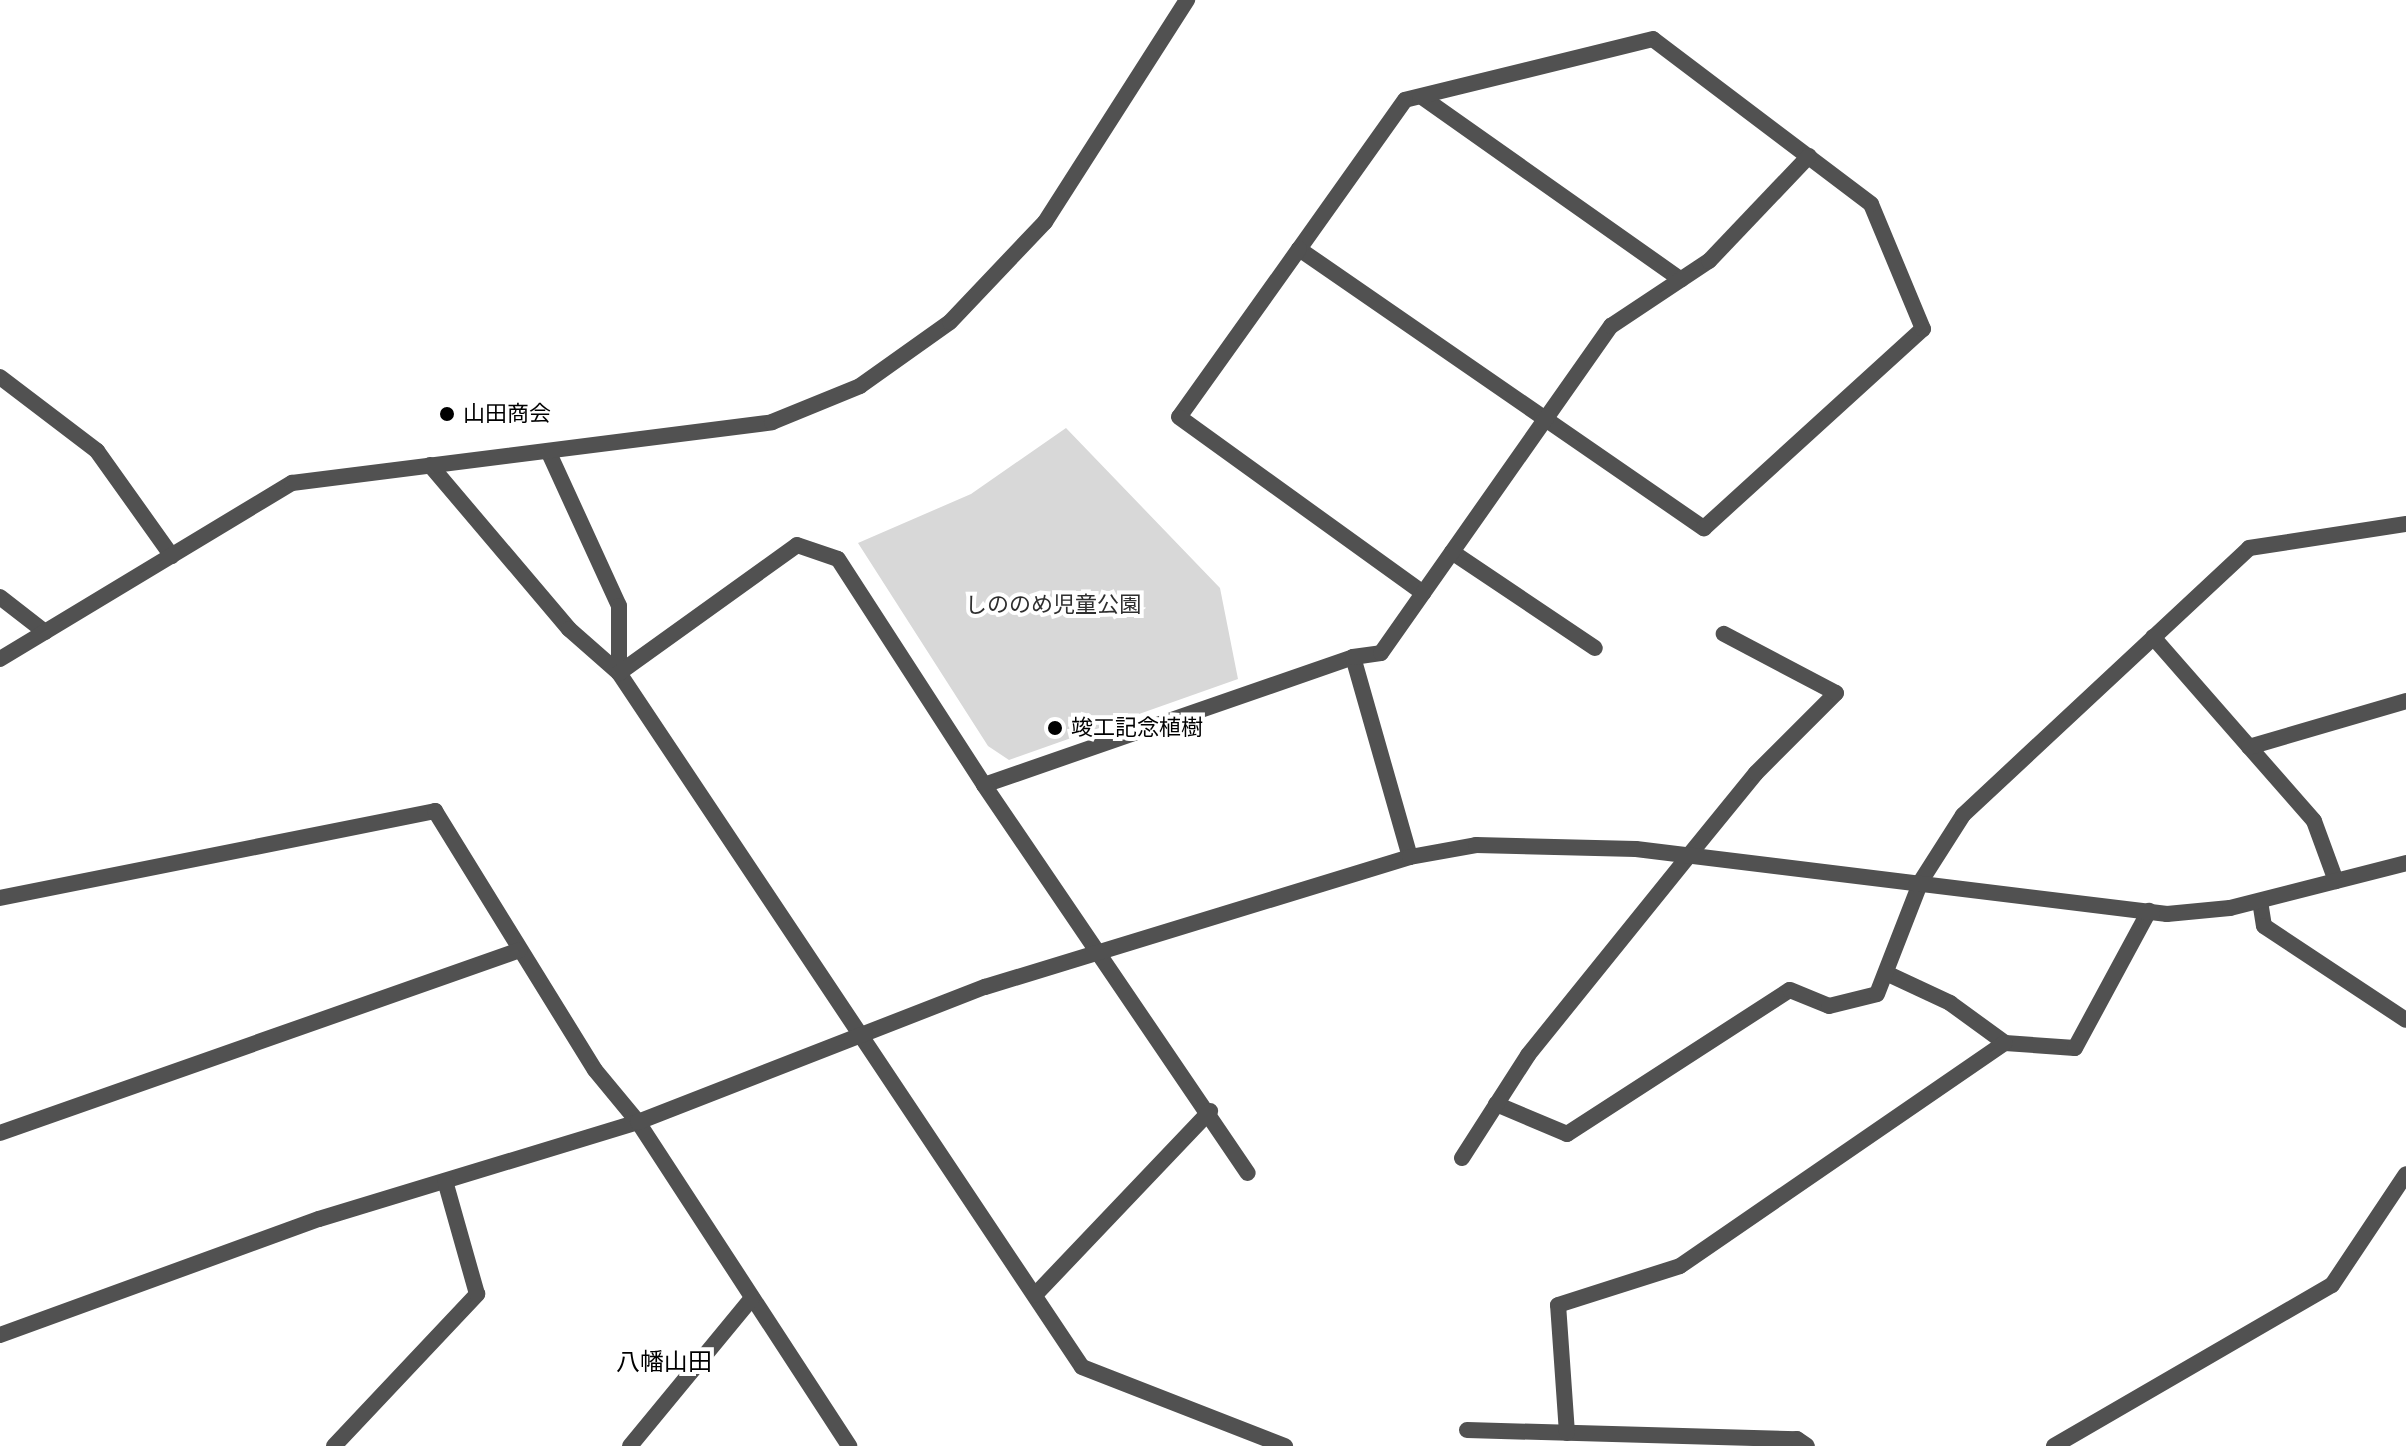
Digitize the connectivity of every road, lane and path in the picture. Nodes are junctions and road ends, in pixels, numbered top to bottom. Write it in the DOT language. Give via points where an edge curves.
graph roads {
  1 [pos="1187,0"];
  2 [pos="1422,97"];
  3 [pos="1809,156"];
  4 [pos="1299,249"];
  5 [pos="1681,280"];
  6 [pos="0,377"];
  7 [pos="1546,419"];
  8 [pos="549,453"];
  9 [pos="430,465"];
  10 [pos="2406,524"];
  11 [pos="1452,552"];
  12 [pos="172,556"];
  13 [pos="1423,593"];
  14 [pos="0,597"];
  15 [pos="45,632"];
  16 [pos="1724,634"];
  17 [pos="2153,637"];
  18 [pos="1595,648"];
  19 [pos="1353,657"];
  20 [pos="0,659"];
  21 [pos="619,673"];
  22 [pos="2406,701"];
  23 [pos="2249,747"];
  24 [pos="984,785"];
  25 [pos="1690,854"];
  26 [pos="1410,857"];
  27 [pos="2406,863"];
  28 [pos="1921,881"];
  29 [pos="2336,881"];
  30 [pos="0,898"];
  31 [pos="2260,901"];
  32 [pos="2149,911"];
  33 [pos="520,950"];
  34 [pos="1102,955"];
  35 [pos="1886,973"];
  36 [pos="2406,1020"];
  37 [pos="864,1036"];
  38 [pos="2005,1043"];
  39 [pos="1496,1104"];
  40 [pos="1210,1111"];
  41 [pos="638,1122"];
  42 [pos="0,1133"];
  43 [pos="1462,1158"];
  44 [pos="1248,1173"];
  45 [pos="2406,1174"];
  46 [pos="445,1181"];
  47 [pos="1035,1295"];
  48 [pos="752,1298"];
  49 [pos="0,1335"];
  50 [pos="1467,1430"];
  51 [pos="1567,1433"];
  52 [pos="334,1446"];
  53 [pos="630,1446"];
  54 [pos="849,1446"];
  55 [pos="1285,1446"];
  56 [pos="1807,1446"];
  57 [pos="2054,1446"];
  1 -- 8 [label="street" via="1045,222 950,322 860,386 772,422"];
  2 -- 3 [label="street" via="1653,39"];
  2 -- 4 [label="street" via="1405,100"];
  2 -- 5 [label="street"];
  3 -- 5 [label="street" via="1709,261"];
  3 -- 7 [label="street" via="1871,204 1923,329 1704,528"];
  4 -- 7 [label="street"];
  4 -- 13 [label="street" via="1179,417"];
  5 -- 7 [label="street" via="1611,326"];
  6 -- 12 [label="street" via="97,451"];
  7 -- 11 [label="street"];
  8 -- 9 [label="street"];
  8 -- 21 [label="street" via="619,606"];
  9 -- 12 [label="street" via="292,483"];
  9 -- 21 [label="street" via="569,629"];
  10 -- 17 [label="street" via="2249,548"];
  11 -- 13 [label="street"];
  11 -- 18 [label="street"];
  12 -- 15 [label="street"];
  13 -- 19 [label="street" via="1381,653"];
  14 -- 15 [label="street"];
  15 -- 20 [label="street"];
  16 -- 25 [label="street" via="1836,693 1756,773"];
  17 -- 23 [label="street"];
  17 -- 28 [label="street" via="1963,815"];
  19 -- 24 [label="street"];
  19 -- 26 [label="street"];
  21 -- 24 [label="street" via="797,545 838,559"];
  21 -- 37 [label="street"];
  22 -- 23 [label="street"];
  23 -- 29 [label="street" via="2314,821"];
  24 -- 34 [label="street"];
  25 -- 26 [label="street" via="1476,845"];
  25 -- 28 [label="street"];
  25 -- 39 [label="street"];
  26 -- 34 [label="street"];
  27 -- 29 [label="street"];
  28 -- 32 [label="street"];
  28 -- 35 [label="street"];
  29 -- 31 [label="street"];
  30 -- 33 [label="street" via="435,811"];
  31 -- 32 [label="street"];
  31 -- 36 [label="street" via="2264,926"];
  32 -- 38 [label="street" via="2075,1048"];
  33 -- 41 [label="street" via="595,1070"];
  33 -- 42 [label="street"];
  34 -- 37 [label="street" via="985,987"];
  34 -- 40 [label="street"];
  35 -- 38 [label="street" via="1950,1003"];
  35 -- 39 [label="street" via="1877,994 1829,1006 1790,990 1567,1134"];
  37 -- 41 [label="street"];
  37 -- 47 [label="street"];
  38 -- 51 [label="street" via="1680,1266 1558,1305"];
  39 -- 43 [label="street"];
  40 -- 44 [label="street"];
  40 -- 47 [label="street"];
  41 -- 46 [label="street"];
  41 -- 48 [label="street"];
  45 -- 57 [label="street" via="2332,1285"];
  46 -- 49 [label="street"];
  46 -- 52 [label="street" via="477,1294"];
  47 -- 55 [label="street" via="1082,1367"];
  48 -- 53 [label="street"];
  48 -- 54 [label="street"];
  50 -- 51 [label="street"];
  51 -- 56 [label="street" via="1797,1439"];
}
